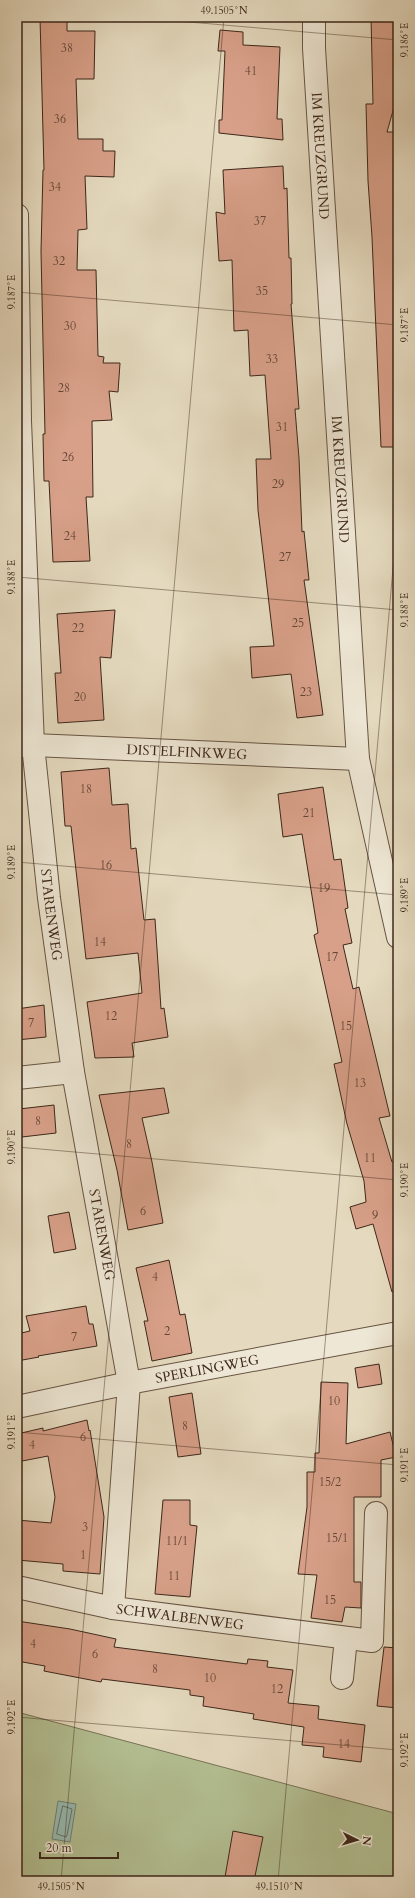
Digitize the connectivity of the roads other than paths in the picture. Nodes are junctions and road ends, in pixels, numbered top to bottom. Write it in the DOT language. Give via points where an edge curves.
graph roads {
  1 [pos="314,17"];
  2 [pos="17,215"];
  3 [pos="19,421"];
  4 [pos="25,745"];
  5 [pos="358,759"];
  6 [pos="398,937"];
  7 [pos="73,1072"];
  8 [pos="17,1078"];
  9 [pos="398,1333"];
  10 [pos="129,1383"];
  11 [pos="17,1407"];
  12 [pos="376,1513"];
  13 [pos="17,1586"];
  14 [pos="114,1608"];
  15 [pos="346,1638"];
  16 [pos="342,1678"];
  1 -- 5 [label="street, IM KREUZGRUND"];
  2 -- 3 [label="street, STARENWEG"];
  3 -- 4 [label="street, STARENWEG"];
  4 -- 5 [label="street, DISTELFINKWEG"];
  4 -- 7 [label="street, STARENWEG"];
  5 -- 6 [label="street, IM KREUZGRUND"];
  7 -- 8 [label="street"];
  7 -- 10 [label="street, STARENWEG"];
  9 -- 10 [label="street, SPERLINGWEG"];
  10 -- 11 [label="street, SPERLINGWEG"];
  10 -- 14 [label="street, STARENWEG"];
  12 -- 15 [label="street, SCHWALBENWEG" via="372,1641"];
  13 -- 14 [label="street, SCHWALBENWEG"];
  14 -- 15 [label="street, SCHWALBENWEG"];
  15 -- 16 [label="street"];
}
